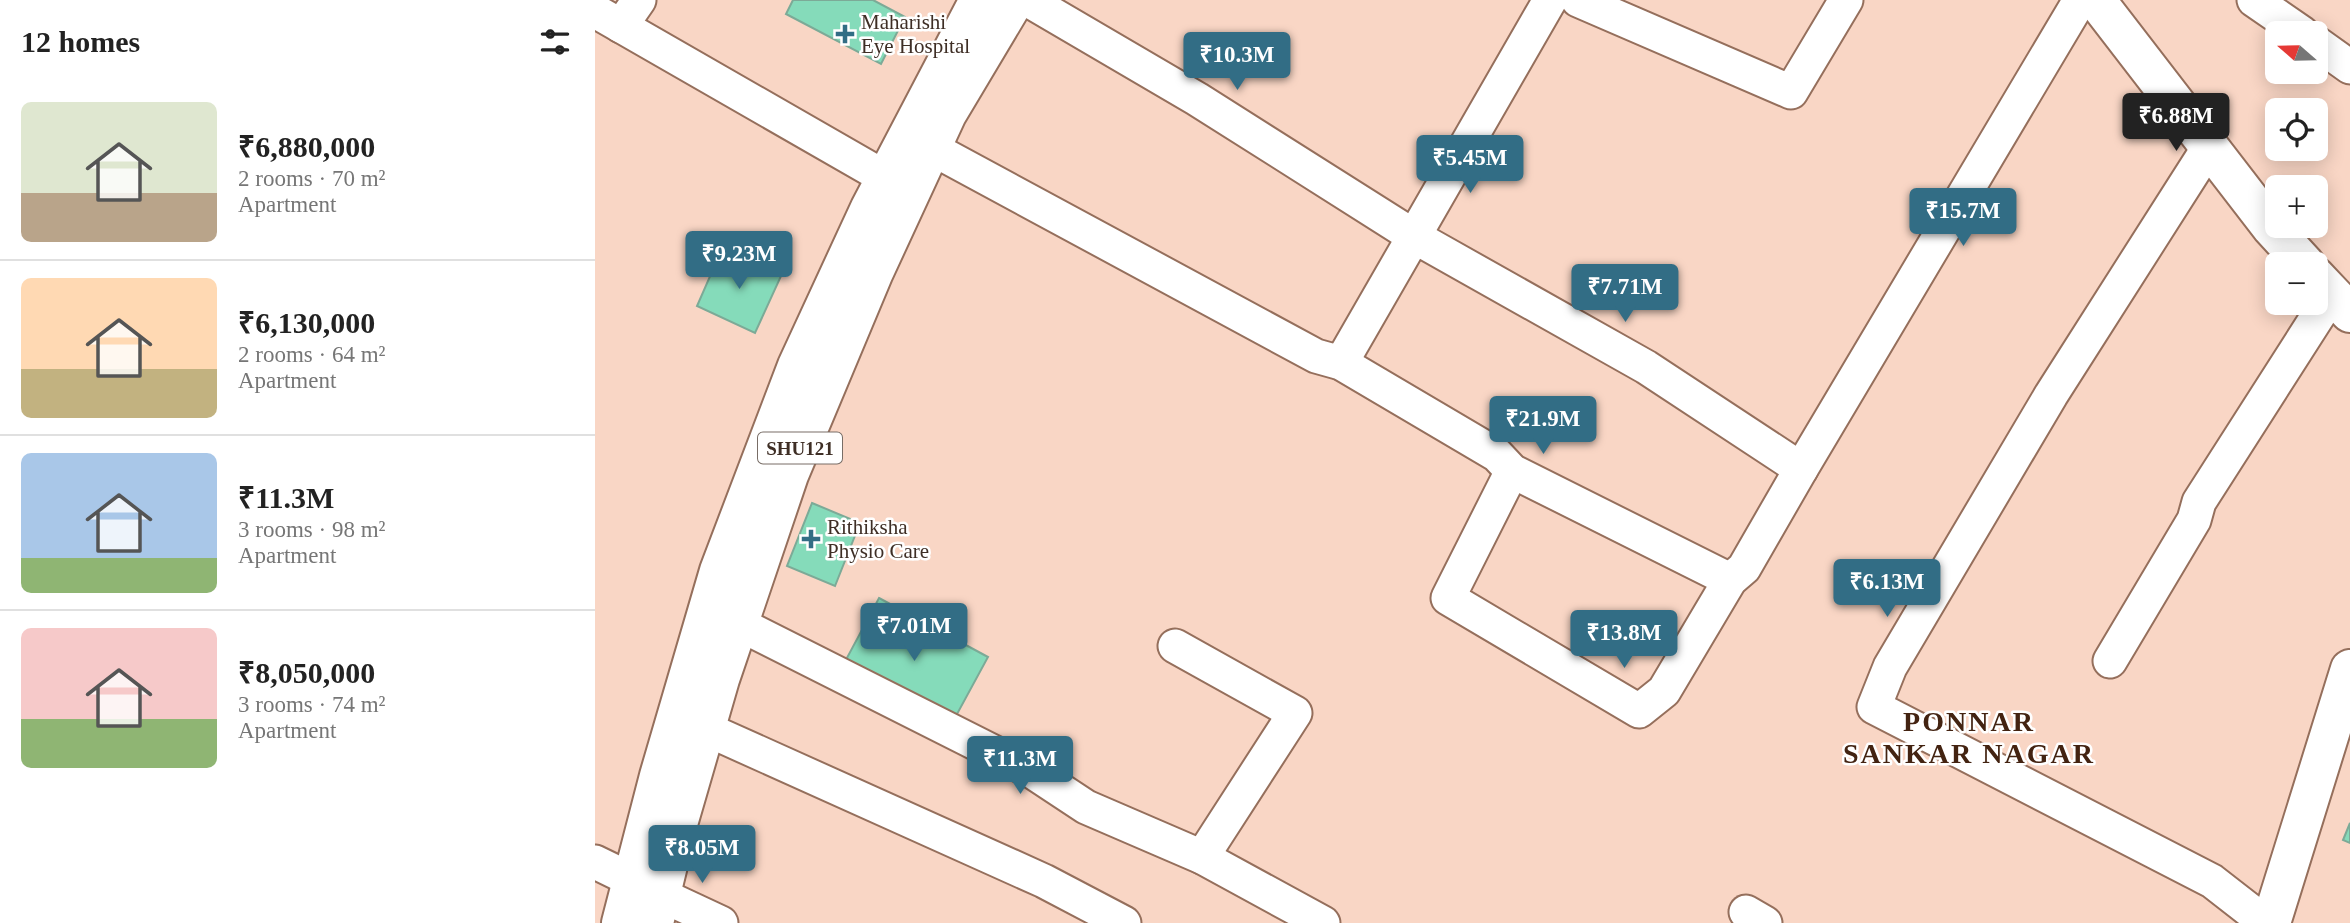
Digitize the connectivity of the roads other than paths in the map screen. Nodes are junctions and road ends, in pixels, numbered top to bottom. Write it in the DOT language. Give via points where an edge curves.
graph roads {
  1 [pos="979,0"];
  2 [pos="1015,0"];
  3 [pos="1028,0"];
  4 [pos="1550,0"];
  5 [pos="1578,0"];
  6 [pos="1846,0"];
  7 [pos="2080,0"];
  8 [pos="2096,0"];
  9 [pos="2254,0"];
  10 [pos="618,12"];
  11 [pos="2285,21"];
  12 [pos="2328,52"];
  13 [pos="2350,67"];
  14 [pos="2209,147"];
  15 [pos="931,148"];
  16 [pos="886,178"];
  17 [pos="1415,237"];
  18 [pos="2293,252"];
  19 [pos="2333,294"];
  20 [pos="1341,363"];
  21 [pos="1801,469"];
  22 [pos="1512,471"];
  23 [pos="1730,580"];
  24 [pos="739,624"];
  25 [pos="1175,646"];
  26 [pos="2111,661"];
  27 [pos="2350,669"];
  28 [pos="706,729"];
  29 [pos="1202,857"];
  30 [pos="595,862"];
  31 [pos="649,899"];
  32 [pos="621,923"];
  33 [pos="721,923"];
  34 [pos="1124,923"];
  35 [pos="1323,923"];
  36 [pos="2269,923"];
  1 -- 16 [label="main road, SHU121"];
  2 -- 15 [label="main road, SHU121"];
  3 -- 17 [label="street" via="1197,99"];
  4 -- 17 [label="street"];
  5 -- 6 [label="street" via="1791,92"];
  7 -- 21 [label="street"];
  8 -- 14 [label="main road"];
  9 -- 11 [label="street"];
  10 -- 16 [label="street"];
  12 -- 13 [label="street"];
  14 -- 18 [label="main road"];
  14 -- 36 [label="street" via="2051,395 1891,667 1874,707 2212,881"];
  15 -- 20 [label="street" via="1316,356"];
  15 -- 24 [label="main road, SHU121" via="789,475"];
  16 -- 31 [label="main road, SHU121" via="797,366 719,571 659,776"];
  17 -- 20 [label="street"];
  17 -- 21 [label="street" via="1646,367"];
  19 -- 26 [label="street" via="2199,502 2194,520"];
  20 -- 22 [label="street" via="1497,455"];
  21 -- 23 [label="street" via="1744,568"];
  22 -- 23 [label="street"];
  22 -- 23 [label="street" via="1448,598 1640,711 1664,691"];
  24 -- 28 [label="main road, SHU121"];
  24 -- 29 [label="street" via="1033,772 1086,807"];
  25 -- 29 [label="street" via="1295,713"];
  27 -- 36 [label="main road"];
  28 -- 31 [label="main road, SHU121" via="678,824"];
  28 -- 34 [label="street" via="1044,881"];
  29 -- 35 [label="street"];
  30 -- 31 [label="street"];
  31 -- 32 [label="main road, SHU121"];
  31 -- 33 [label="street"];
}
